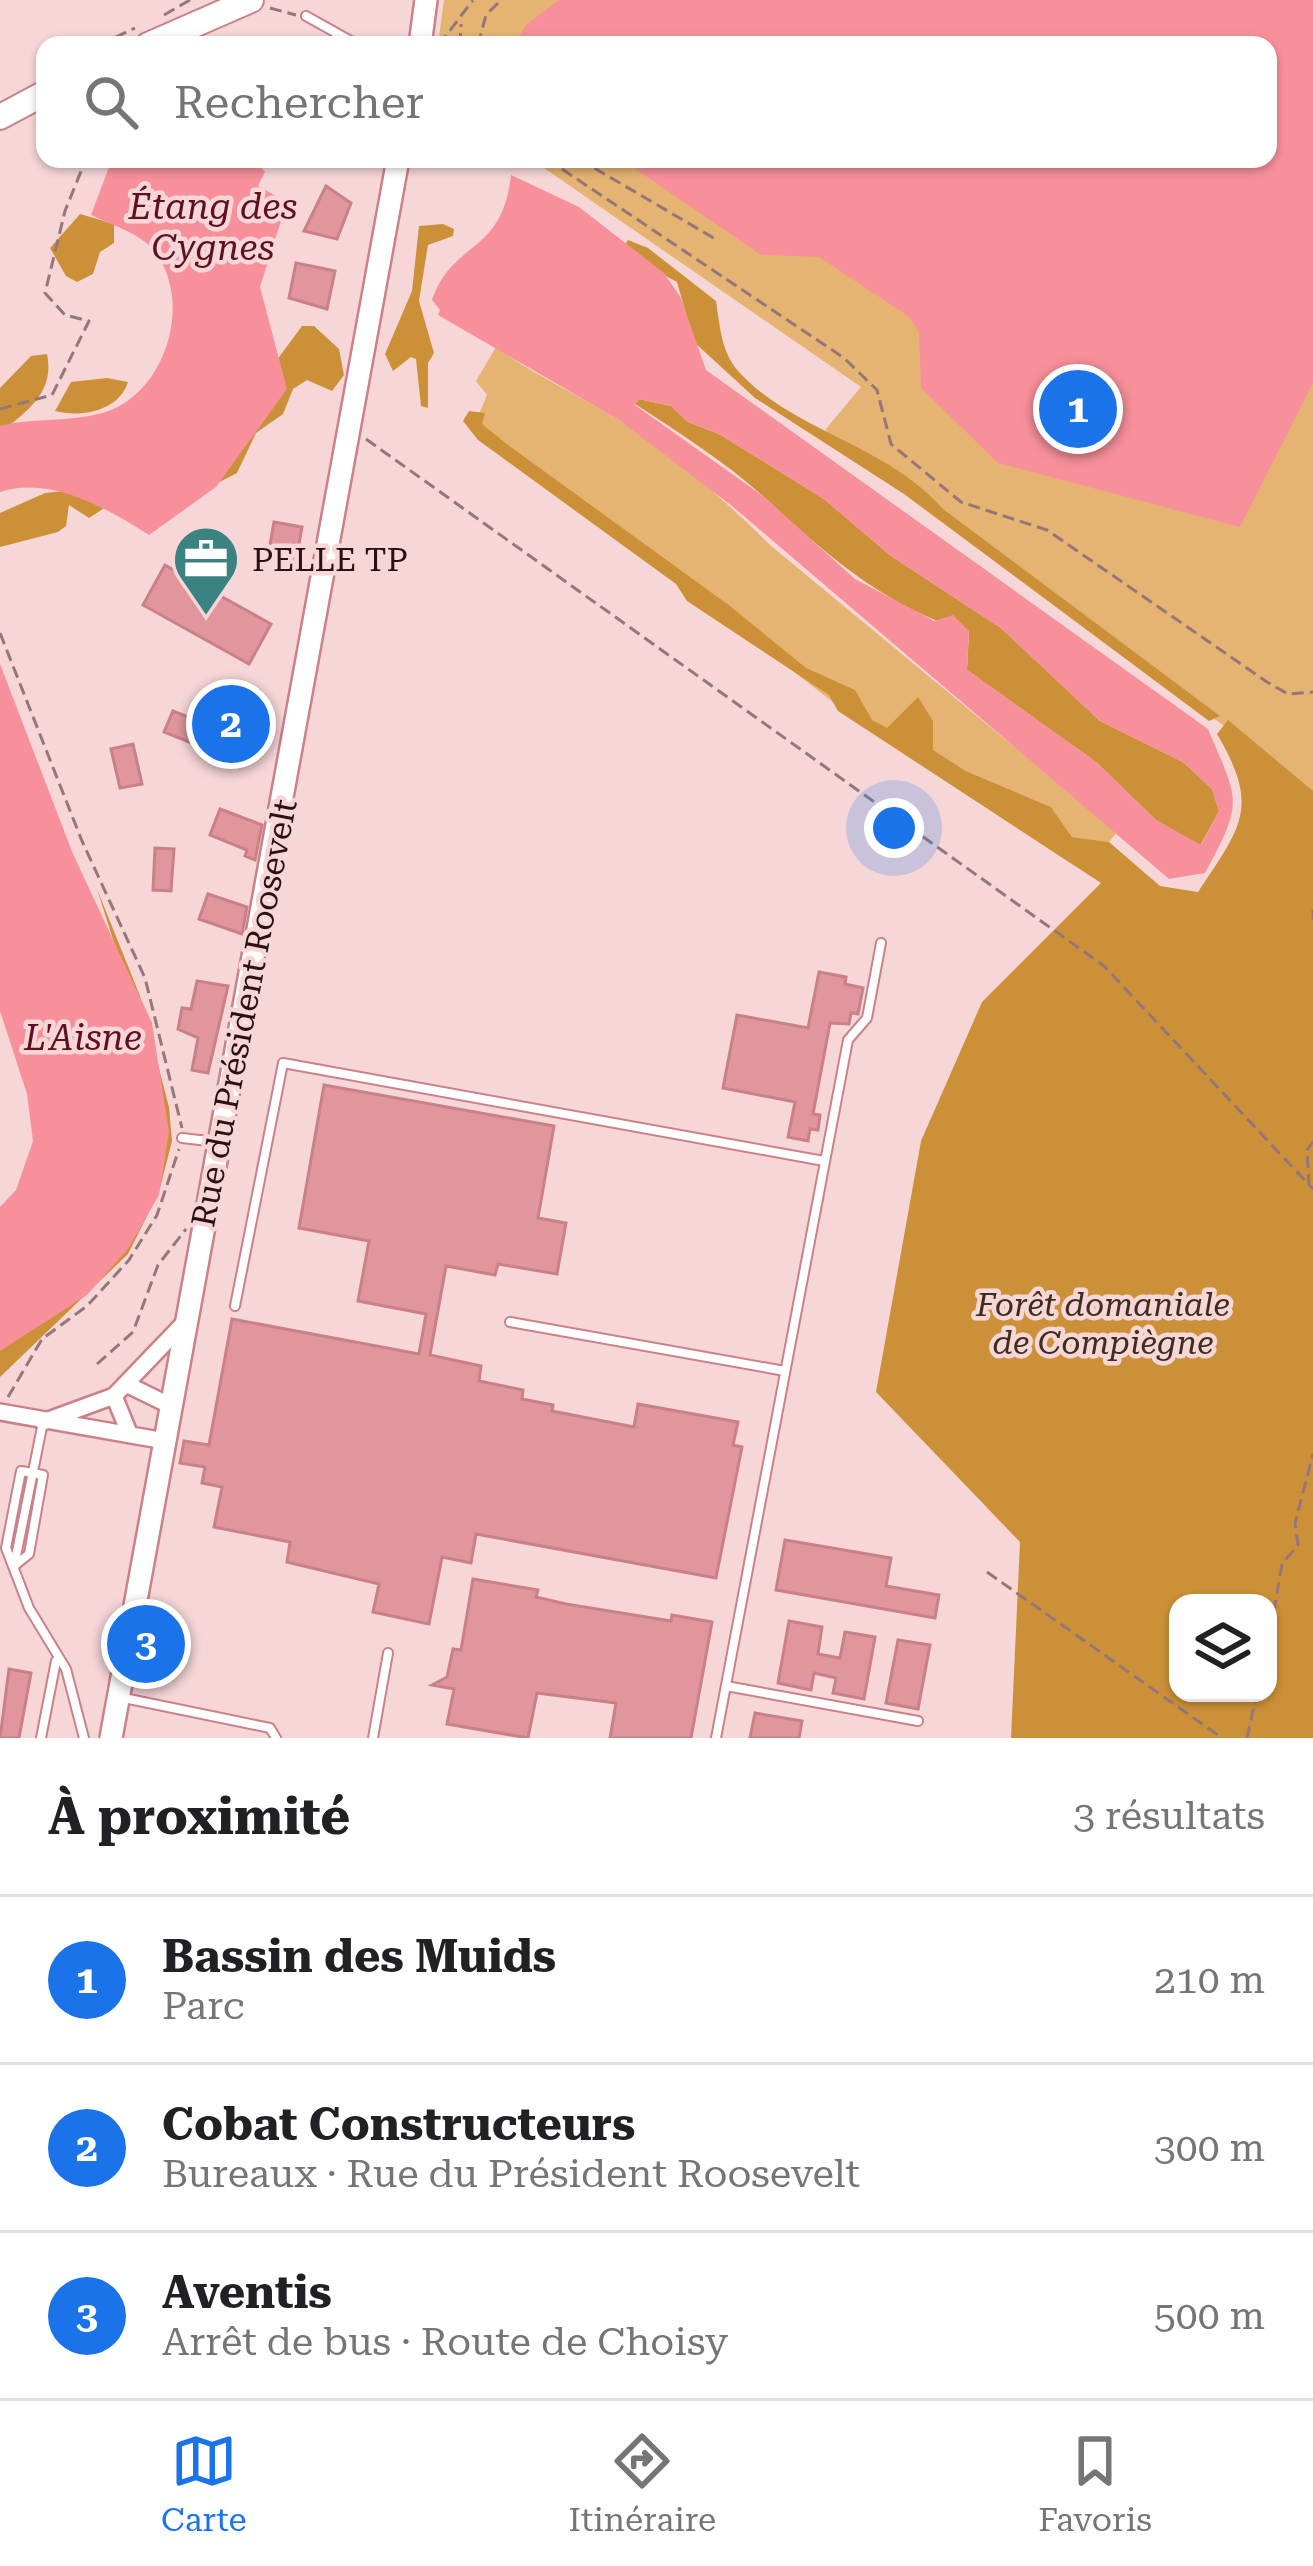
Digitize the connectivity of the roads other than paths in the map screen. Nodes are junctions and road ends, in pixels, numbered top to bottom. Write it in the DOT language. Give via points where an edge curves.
graph roads {
  1 [pos="426,0"];
  2 [pos="261,5"];
  3 [pos="306,16"];
  4 [pos="150,36"];
  5 [pos="342,36"];
  6 [pos="421,36"];
  7 [pos="36,98"];
  8 [pos="0,117"];
  9 [pos="396,168"];
  10 [pos="881,943"];
  11 [pos="182,1138"];
  12 [pos="219,1143"];
  13 [pos="824,1161"];
  14 [pos="235,1306"];
  15 [pos="187,1320"];
  16 [pos="510,1322"];
  17 [pos="785,1371"];
  18 [pos="121,1391"];
  19 [pos="171,1406"];
  20 [pos="0,1411"];
  21 [pos="44,1422"];
  22 [pos="130,1435"];
  23 [pos="165,1441"];
  24 [pos="388,1653"];
  25 [pos="56,1660"];
  26 [pos="726,1686"];
  27 [pos="118,1697"];
  28 [pos="918,1721"];
  29 [pos="41,1738"];
  30 [pos="84,1738"];
  31 [pos="111,1738"];
  32 [pos="276,1738"];
  33 [pos="373,1738"];
  34 [pos="716,1738"];
  1 -- 6 [label="street"];
  2 -- 4 [label="main road"];
  3 -- 5 [label="lane"];
  7 -- 8 [label="main road"];
  9 -- 12 [label="street, Rue du Président Roosevelt"];
  10 -- 13 [label="lane" via="868,1018 848,1040"];
  11 -- 12 [label="lane"];
  12 -- 15 [label="street, Rue du Président Roosevelt"];
  13 -- 14 [label="lane" via="284,1063"];
  13 -- 17 [label="lane"];
  15 -- 18 [label="street"];
  15 -- 19 [label="street, Rue du Président Roosevelt"];
  16 -- 17 [label="lane"];
  17 -- 26 [label="lane"];
  18 -- 19 [label="street"];
  18 -- 21 [label="street"];
  18 -- 22 [label="street"];
  19 -- 23 [label="street, Rue du Président Roosevelt"];
  20 -- 21 [label="street"];
  21 -- 22 [label="street"];
  21 -- 25 [label="lane" via="13,1567"];
  22 -- 23 [label="street"];
  23 -- 27 [label="street, Rue du Président Roosevelt"];
  24 -- 33 [label="lane"];
  25 -- 29 [label="lane"];
  25 -- 30 [label="lane" via="67,1669"];
  26 -- 28 [label="lane"];
  26 -- 34 [label="lane"];
  27 -- 31 [label="street, Rue du Président Roosevelt"];
  27 -- 32 [label="lane" via="270,1729"];
}
